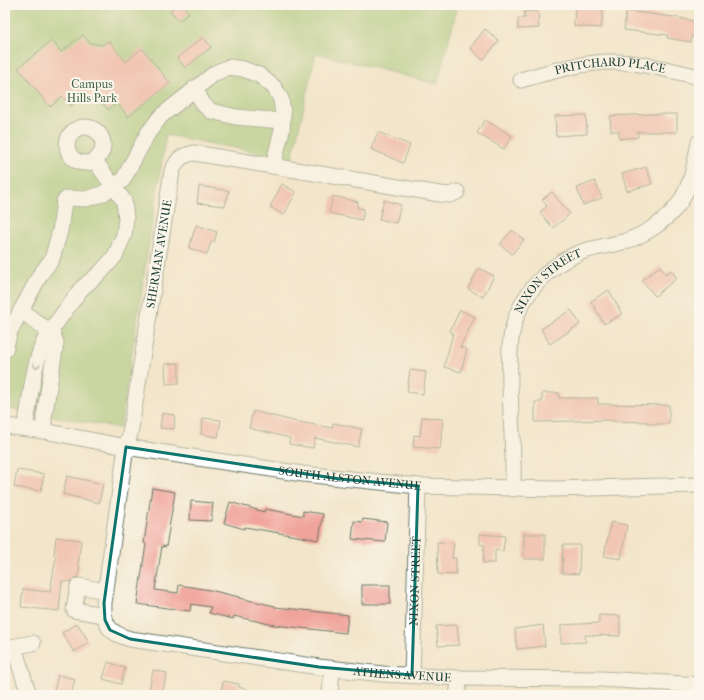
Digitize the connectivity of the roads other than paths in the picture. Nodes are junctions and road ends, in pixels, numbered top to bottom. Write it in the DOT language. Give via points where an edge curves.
graph roads {
  1 [pos="699,77"];
  2 [pos="521,80"];
  3 [pos="195,88"];
  4 [pos="282,121"];
  5 [pos="699,142"];
  6 [pos="95,160"];
  7 [pos="273,166"];
  8 [pos="114,186"];
  9 [pos="457,192"];
  10 [pos="21,310"];
  11 [pos="52,331"];
  12 [pos="5,350"];
  13 [pos="5,426"];
  14 [pos="25,428"];
  15 [pos="44,431"];
  16 [pos="126,447"];
  17 [pos="699,485"];
  18 [pos="418,486"];
  19 [pos="513,488"];
  20 [pos="106,591"];
  21 [pos="104,615"];
  22 [pos="110,630"];
  23 [pos="33,643"];
  24 [pos="9,648"];
  25 [pos="332,668"];
  26 [pos="412,676"];
  27 [pos="460,678"];
  28 [pos="699,685"];
  29 [pos="29,695"];
  30 [pos="330,695"];
  31 [pos="457,695"];
  1 -- 2 [label="street, PRITCHARD PLACE" via="615,62 571,67"];
  3 -- 4 [label="street" via="203,104 211,111 236,117"];
  3 -- 4 [label="street" via="229,67 243,69 274,87 281,99"];
  3 -- 8 [label="street" via="161,116 148,133 123,180"];
  4 -- 7 [label="street"];
  5 -- 19 [label="street, NIXON STREET" via="694,169 684,195 663,221 628,240 592,249 570,258 541,279 525,298 513,327 509,357"];
  6 -- 8 [label="street"];
  7 -- 9 [label="street, SHERMAN AVENUE" via="440,194 450,195"];
  7 -- 16 [label="street, SHERMAN AVENUE" via="194,153 183,155 176,162 172,171 132,426"];
  8 -- 10 [label="street" via="102,194 86,199 68,198 64,201 60,231 52,259"];
  8 -- 11 [label="street" via="124,201 124,235 115,256 82,289"];
  10 -- 11 [label="street"];
  10 -- 12 [label="street" via="10,331"];
  11 -- 14 [label="street, one-way" via="46,337 34,373"];
  11 -- 15 [label="street" via="56,343"];
  13 -- 14 [label="street, SOUTH ALSTON AVENUE"];
  14 -- 15 [label="street, SOUTH ALSTON AVENUE"];
  15 -- 16 [label="street, SOUTH ALSTON AVENUE"];
  16 -- 18 [label="street, SOUTH ALSTON AVENUE" via="340,479"];
  16 -- 20 [label="street, SHERMAN AVENUE"];
  17 -- 19 [label="street, SOUTH ALSTON AVENUE"];
  18 -- 19 [label="street, SOUTH ALSTON AVENUE"];
  18 -- 26 [label="street, NIXON STREET"];
  20 -- 21 [label="street, SHERMAN AVENUE"];
  20 -- 21 [label="street" via="78,586 74,610"];
  21 -- 22 [label="street, SHERMAN AVENUE"];
  22 -- 25 [label="street, ATHENS AVENUE" via="118,636 130,639"];
  23 -- 24 [label="street"];
  24 -- 29 [label="street"];
  25 -- 26 [label="street, ATHENS AVENUE"];
  25 -- 30 [label="street"];
  26 -- 27 [label="street, ATHENS AVENUE"];
  27 -- 28 [label="street, ATHENS AVENUE" via="601,679"];
  27 -- 31 [label="street"];
}
